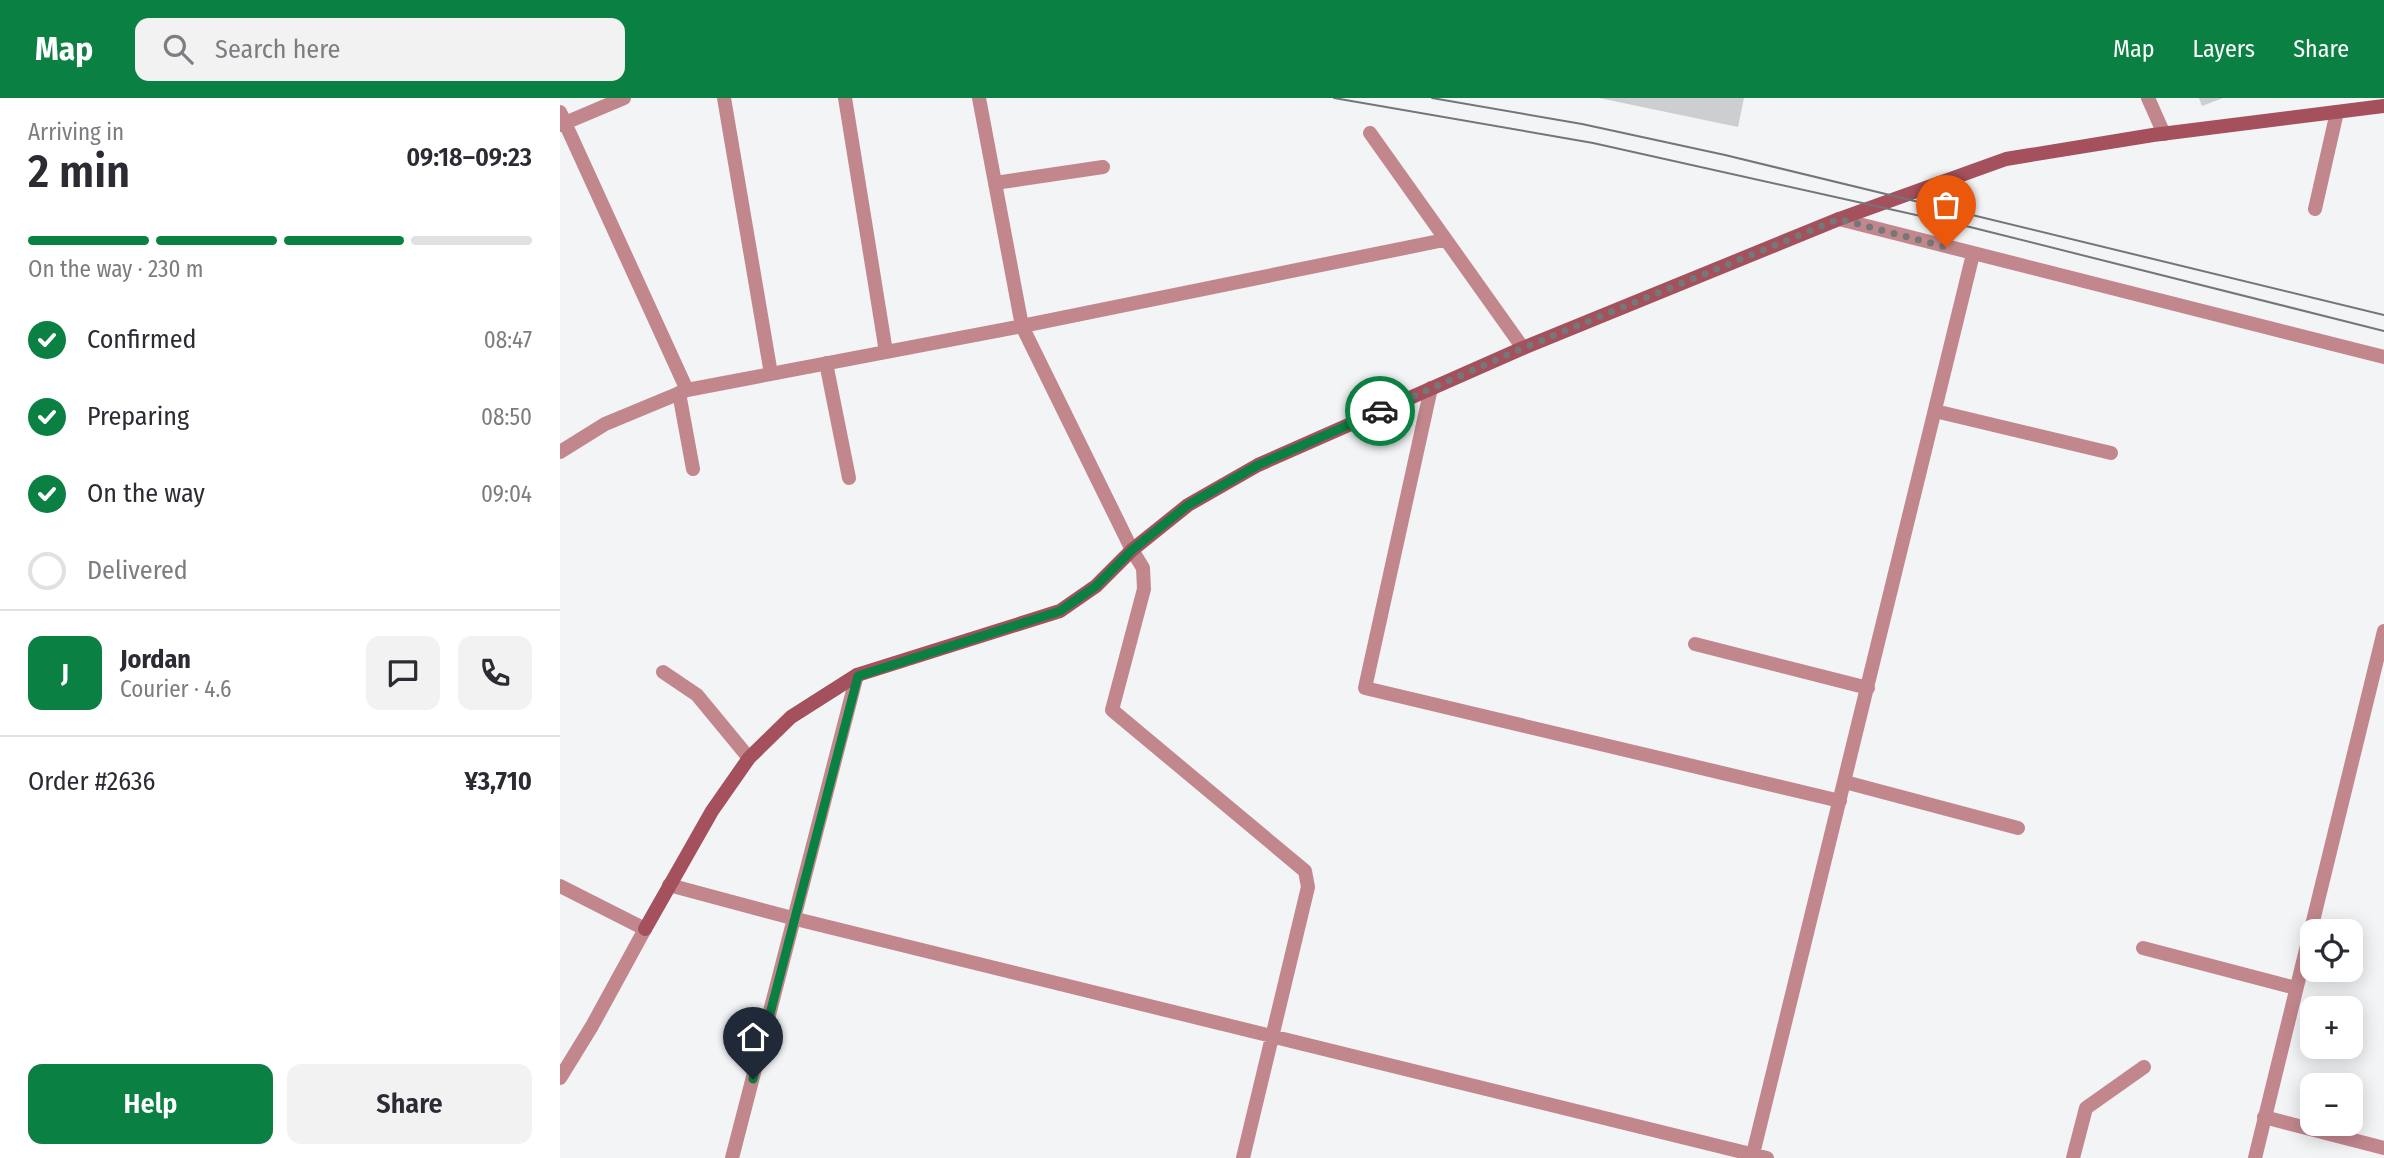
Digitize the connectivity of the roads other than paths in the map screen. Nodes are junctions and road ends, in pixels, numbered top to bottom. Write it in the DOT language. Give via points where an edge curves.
graph roads {
  1 [pos="624,98"];
  2 [pos="724,98"];
  3 [pos="845,98"];
  4 [pos="979,98"];
  5 [pos="2148,98"];
  6 [pos="2384,106"];
  7 [pos="2337,112"];
  8 [pos="562,120"];
  9 [pos="1370,133"];
  10 [pos="2164,134"];
  11 [pos="1103,167"];
  12 [pos="995,183"];
  13 [pos="2315,209"];
  14 [pos="1839,219"];
  15 [pos="1444,240"];
  16 [pos="1973,254"];
  17 [pos="1022,326"];
  18 [pos="1523,348"];
  19 [pos="886,352"];
  20 [pos="2384,358"];
  21 [pos="826,363"];
  22 [pos="771,374"];
  23 [pos="1431,388"];
  24 [pos="683,392"];
  25 [pos="1935,411"];
  26 [pos="560,452"];
  27 [pos="2111,453"];
  28 [pos="693,469"];
  29 [pos="849,478"];
  30 [pos="1132,550"];
  31 [pos="2384,631"];
  32 [pos="1695,645"];
  33 [pos="663,672"];
  34 [pos="858,676"];
  35 [pos="1868,688"];
  36 [pos="749,758"];
  37 [pos="1845,782"];
  38 [pos="1840,801"];
  39 [pos="2018,828"];
  40 [pos="669,885"];
  41 [pos="560,886"];
  42 [pos="796,919"];
  43 [pos="645,929"];
  44 [pos="2143,948"];
  45 [pos="2296,988"];
  46 [pos="1272,1035"];
  47 [pos="2144,1068"];
  48 [pos="560,1078"];
  49 [pos="2264,1117"];
  50 [pos="2384,1148"];
  51 [pos="1757,1157"];
  52 [pos="732,1158"];
  53 [pos="1243,1158"];
  54 [pos="2073,1158"];
  55 [pos="2255,1158"];
  1 -- 8 [label="street"];
  2 -- 22 [label="street"];
  3 -- 19 [label="street"];
  4 -- 12 [label="street"];
  5 -- 10 [label="street"];
  6 -- 7 [label="street"];
  7 -- 10 [label="street"];
  7 -- 13 [label="street"];
  8 -- 24 [label="street"];
  9 -- 15 [label="street"];
  10 -- 14 [label="street" via="2006,159"];
  11 -- 12 [label="street"];
  12 -- 17 [label="street"];
  14 -- 16 [label="street"];
  14 -- 18 [label="street"];
  15 -- 17 [label="street"];
  15 -- 18 [label="street"];
  16 -- 20 [label="street"];
  16 -- 25 [label="street"];
  17 -- 19 [label="street"];
  17 -- 30 [label="street"];
  18 -- 23 [label="street"];
  19 -- 21 [label="street"];
  21 -- 22 [label="street"];
  21 -- 29 [label="street"];
  22 -- 24 [label="street"];
  23 -- 30 [label="street" via="1258,465 1188,505"];
  23 -- 38 [label="street" via="1365,688"];
  24 -- 26 [label="street" via="605,424"];
  24 -- 28 [label="street"];
  25 -- 27 [label="street"];
  25 -- 35 [label="street"];
  30 -- 34 [label="street" via="1096,586 1060,611"];
  30 -- 46 [label="street" via="1143,568 1144,589 1112,710 1305,871 1308,887"];
  31 -- 45 [label="street"];
  32 -- 35 [label="street"];
  33 -- 36 [label="street" via="697,695"];
  34 -- 36 [label="street" via="792,718"];
  34 -- 42 [label="street"];
  35 -- 37 [label="street"];
  36 -- 40 [label="street"];
  37 -- 38 [label="street"];
  37 -- 39 [label="street"];
  38 -- 51 [label="street"];
  40 -- 42 [label="street"];
  40 -- 43 [label="street"];
  41 -- 43 [label="street"];
  42 -- 46 [label="street"];
  42 -- 52 [label="street"];
  43 -- 48 [label="street"];
  44 -- 45 [label="street"];
  45 -- 49 [label="street"];
  46 -- 51 [label="street"];
  46 -- 53 [label="street"];
  47 -- 54 [label="street" via="2086,1108"];
  49 -- 50 [label="street"];
  49 -- 55 [label="street"];
}
